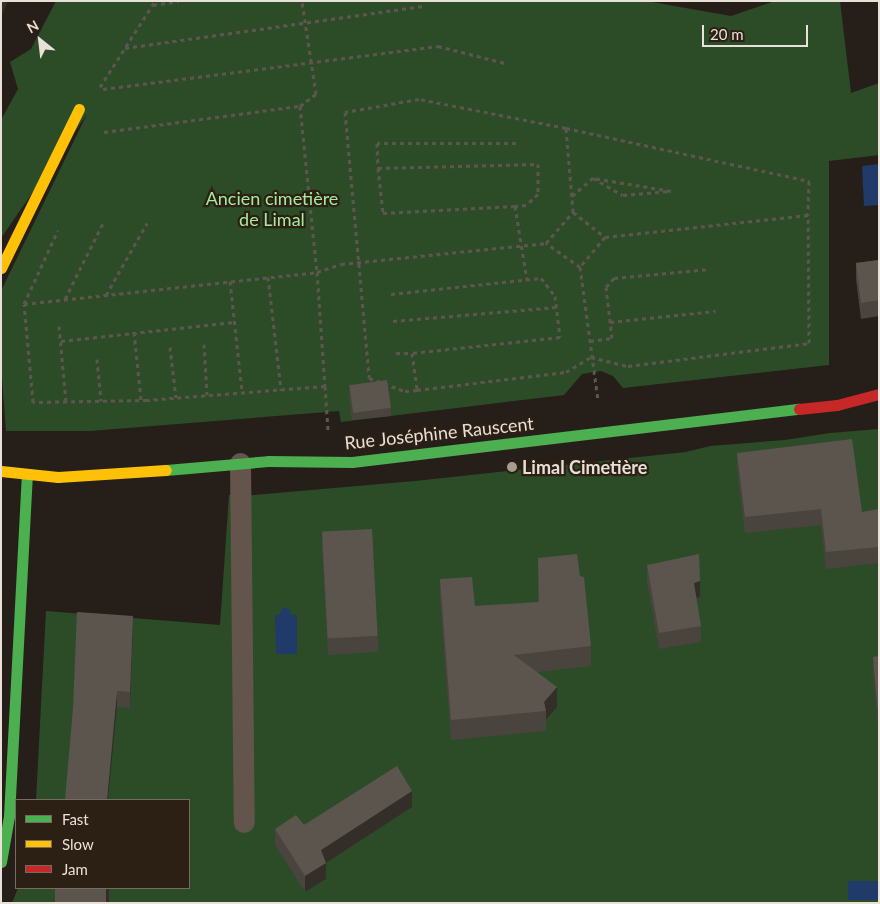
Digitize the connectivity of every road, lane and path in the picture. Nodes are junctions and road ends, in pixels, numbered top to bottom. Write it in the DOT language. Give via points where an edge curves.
graph roads {
  1 [pos="179,1"];
  2 [pos="302,1"];
  3 [pos="154,3"];
  4 [pos="425,6"];
  5 [pos="305,24"];
  6 [pos="125,48"];
  7 [pos="311,61"];
  8 [pos="505,63"];
  9 [pos="300,106"];
  10 [pos="79,109"];
  11 [pos="100,126"];
  12 [pos="566,128"];
  13 [pos="104,132"];
  14 [pos="100,140"];
  15 [pos="516,143"];
  16 [pos="378,168"];
  17 [pos="593,178"];
  18 [pos="572,196"];
  19 [pos="515,206"];
  20 [pos="573,212"];
  21 [pos="808,215"];
  22 [pos="104,221"];
  23 [pos="147,223"];
  24 [pos="60,227"];
  25 [pos="605,237"];
  26 [pos="546,243"];
  27 [pos="520,246"];
  28 [pos="359,262"];
  29 [pos="580,267"];
  30 [pos="1,268"];
  31 [pos="710,268"];
  32 [pos="317,272"];
  33 [pos="268,277"];
  34 [pos="526,280"];
  35 [pos="230,281"];
  36 [pos="391,294"];
  37 [pos="106,295"];
  38 [pos="65,300"];
  39 [pos="24,304"];
  40 [pos="556,307"];
  41 [pos="715,311"];
  42 [pos="393,321"];
  43 [pos="234,322"];
  44 [pos="610,322"];
  45 [pos="59,326"];
  46 [pos="134,332"];
  47 [pos="61,341"];
  48 [pos="590,341"];
  49 [pos="204,344"];
  50 [pos="170,347"];
  51 [pos="396,353"];
  52 [pos="412,353"];
  53 [pos="591,356"];
  54 [pos="97,358"];
  55 [pos="325,386"];
  56 [pos="281,390"];
  57 [pos="416,390"];
  58 [pos="242,392"];
  59 [pos="879,394"];
  60 [pos="207,395"];
  61 [pos="176,398"];
  62 [pos="141,400"];
  63 [pos="101,401"];
  64 [pos="66,402"];
  65 [pos="604,433"];
  66 [pos="331,461"];
  67 [pos="240,463"];
  68 [pos="1,471"];
  69 [pos="27,475"];
  70 [pos="244,822"];
  71 [pos="1,862"];
  1 -- 3 [label="path"];
  2 -- 5 [label="path"];
  3 -- 6 [label="path"];
  4 -- 5 [label="path"];
  5 -- 6 [label="path"];
  5 -- 7 [label="path"];
  6 -- 7 [label="path" via="98,89"];
  7 -- 8 [label="path" via="438,46"];
  7 -- 9 [label="path" via="316,94"];
  9 -- 13 [label="path"];
  9 -- 32 [label="path"];
  10 -- 30 [label="street"];
  11 -- 13 [label="path"];
  12 -- 18 [label="path"];
  12 -- 21 [label="path" via="809,181"];
  12 -- 28 [label="path" via="419,99 345,112"];
  13 -- 14 [label="path"];
  15 -- 16 [label="path" via="377,143"];
  16 -- 19 [label="path" via="383,213"];
  16 -- 19 [label="path" via="538,164 538,194 526,205"];
  17 -- 17 [label="path" via="623,195 671,191 602,180"];
  17 -- 18 [label="path"];
  18 -- 20 [label="path"];
  19 -- 27 [label="path"];
  20 -- 25 [label="path"];
  20 -- 26 [label="path"];
  21 -- 25 [label="path"];
  21 -- 53 [label="path" via="809,343 628,366"];
  22 -- 38 [label="path"];
  23 -- 37 [label="path"];
  24 -- 39 [label="path"];
  25 -- 29 [label="path"];
  26 -- 27 [label="path"];
  26 -- 29 [label="path"];
  27 -- 28 [label="path"];
  27 -- 34 [label="path"];
  28 -- 32 [label="path"];
  28 -- 57 [label="path" via="369,378 405,391"];
  29 -- 48 [label="path"];
  31 -- 44 [label="path" via="614,278 606,287"];
  32 -- 33 [label="path"];
  32 -- 55 [label="path"];
  33 -- 35 [label="path"];
  33 -- 56 [label="path"];
  34 -- 36 [label="path"];
  34 -- 40 [label="path" via="541,278 555,296"];
  35 -- 37 [label="path"];
  35 -- 43 [label="path"];
  37 -- 38 [label="path"];
  38 -- 39 [label="path"];
  39 -- 64 [label="path" via="33,402"];
  40 -- 42 [label="path"];
  40 -- 52 [label="path" via="560,337"];
  41 -- 44 [label="path"];
  43 -- 46 [label="path"];
  43 -- 58 [label="path"];
  44 -- 48 [label="path" via="612,338"];
  45 -- 47 [label="path"];
  46 -- 47 [label="path"];
  46 -- 62 [label="path"];
  47 -- 64 [label="path"];
  48 -- 53 [label="path"];
  49 -- 60 [label="path"];
  50 -- 61 [label="path"];
  51 -- 52 [label="path"];
  52 -- 57 [label="path"];
  53 -- 57 [label="path" via="566,372"];
  53 -- 65 [label="path"];
  54 -- 63 [label="path"];
  55 -- 56 [label="path"];
  55 -- 66 [label="path"];
  56 -- 58 [label="path"];
  58 -- 60 [label="path"];
  59 -- 65 [label="street, Rue Joséphine Rauscent" via="837,405"];
  60 -- 61 [label="path"];
  61 -- 62 [label="path"];
  62 -- 63 [label="path"];
  63 -- 64 [label="path"];
  65 -- 66 [label="street, Rue Joséphine Rauscent" via="352,462"];
  66 -- 67 [label="street, Rue Joséphine Rauscent"];
  67 -- 69 [label="street, Rue Joséphine Rauscent" via="138,473 58,477"];
  67 -- 70 [label="lane"];
  68 -- 69 [label="street, Rue Joséphine Rauscent"];
  69 -- 71 [label="street" via="9,816"];
}
